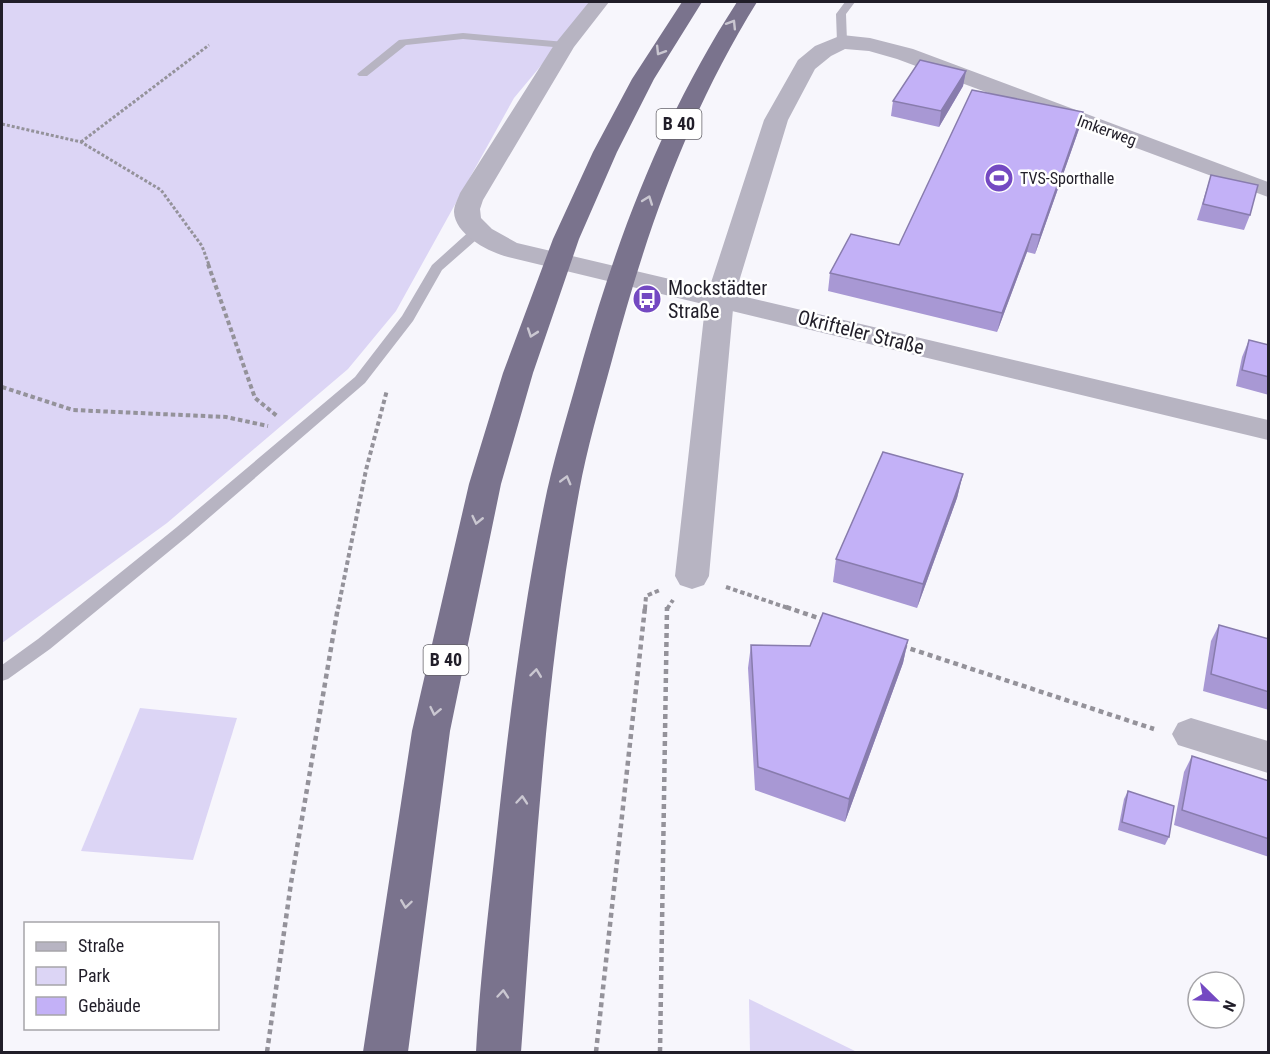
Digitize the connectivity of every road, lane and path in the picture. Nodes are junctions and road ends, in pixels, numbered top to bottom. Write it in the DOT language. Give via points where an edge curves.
graph roads {
  1 [pos="599,2"];
  2 [pos="692,2"];
  3 [pos="747,2"];
  4 [pos="850,2"];
  5 [pos="842,42"];
  6 [pos="209,45"];
  7 [pos="565,45"];
  8 [pos="363,74"];
  9 [pos="2,124"];
  10 [pos="81,142"];
  11 [pos="1269,190"];
  12 [pos="478,231"];
  13 [pos="720,298"];
  14 [pos="388,386"];
  15 [pos="2,387"];
  16 [pos="1269,430"];
  17 [pos="297,433"];
  18 [pos="692,576"];
  19 [pos="830,621"];
  20 [pos="897,644"];
  21 [pos="2,674"];
  22 [pos="1191,734"];
  23 [pos="1269,757"];
  24 [pos="267,1053"];
  25 [pos="385,1053"];
  26 [pos="498,1053"];
  27 [pos="596,1053"];
  28 [pos="660,1053"];
  1 -- 7 [label="street"];
  2 -- 25 [label="highway, B 40, one-way" via="643,79 566,240 518,373 485,484 431,730"];
  26 -- 3 [label="highway, B 40, one-way" via="528,731 563,490 616,294 663,159 696,87"];
  4 -- 5 [label="lane" via="841,14"];
  5 -- 11 [label="street, Imkerweg" via="905,54"];
  5 -- 13 [label="street" via="807,65 776,120"];
  6 -- 10 [label="path"];
  7 -- 8 [label="lane" via="463,36 403,42"];
  7 -- 12 [label="street" via="473,193 466,210"];
  9 -- 10 [label="path"];
  10 -- 17 [label="path" via="161,190 202,246 255,398"];
  12 -- 13 [label="street, Okrifteler Straße" via="508,249"];
  12 -- 17 [label="lane" via="436,267 408,318 360,380"];
  13 -- 16 [label="street, Okrifteler Straße"];
  13 -- 18 [label="street"];
  14 -- 24 [label="path" via="368,453 341,591 279,950"];
  15 -- 17 [label="path" via="73,410 226,417"];
  17 -- 21 [label="lane" via="183,531"];
  18 -- 19 [label="path"];
  18 -- 27 [label="path" via="646,596"];
  18 -- 28 [label="path" via="667,607"];
  20 -- 22 [label="path" via="1158,730"];
  22 -- 23 [label="street"];
}
